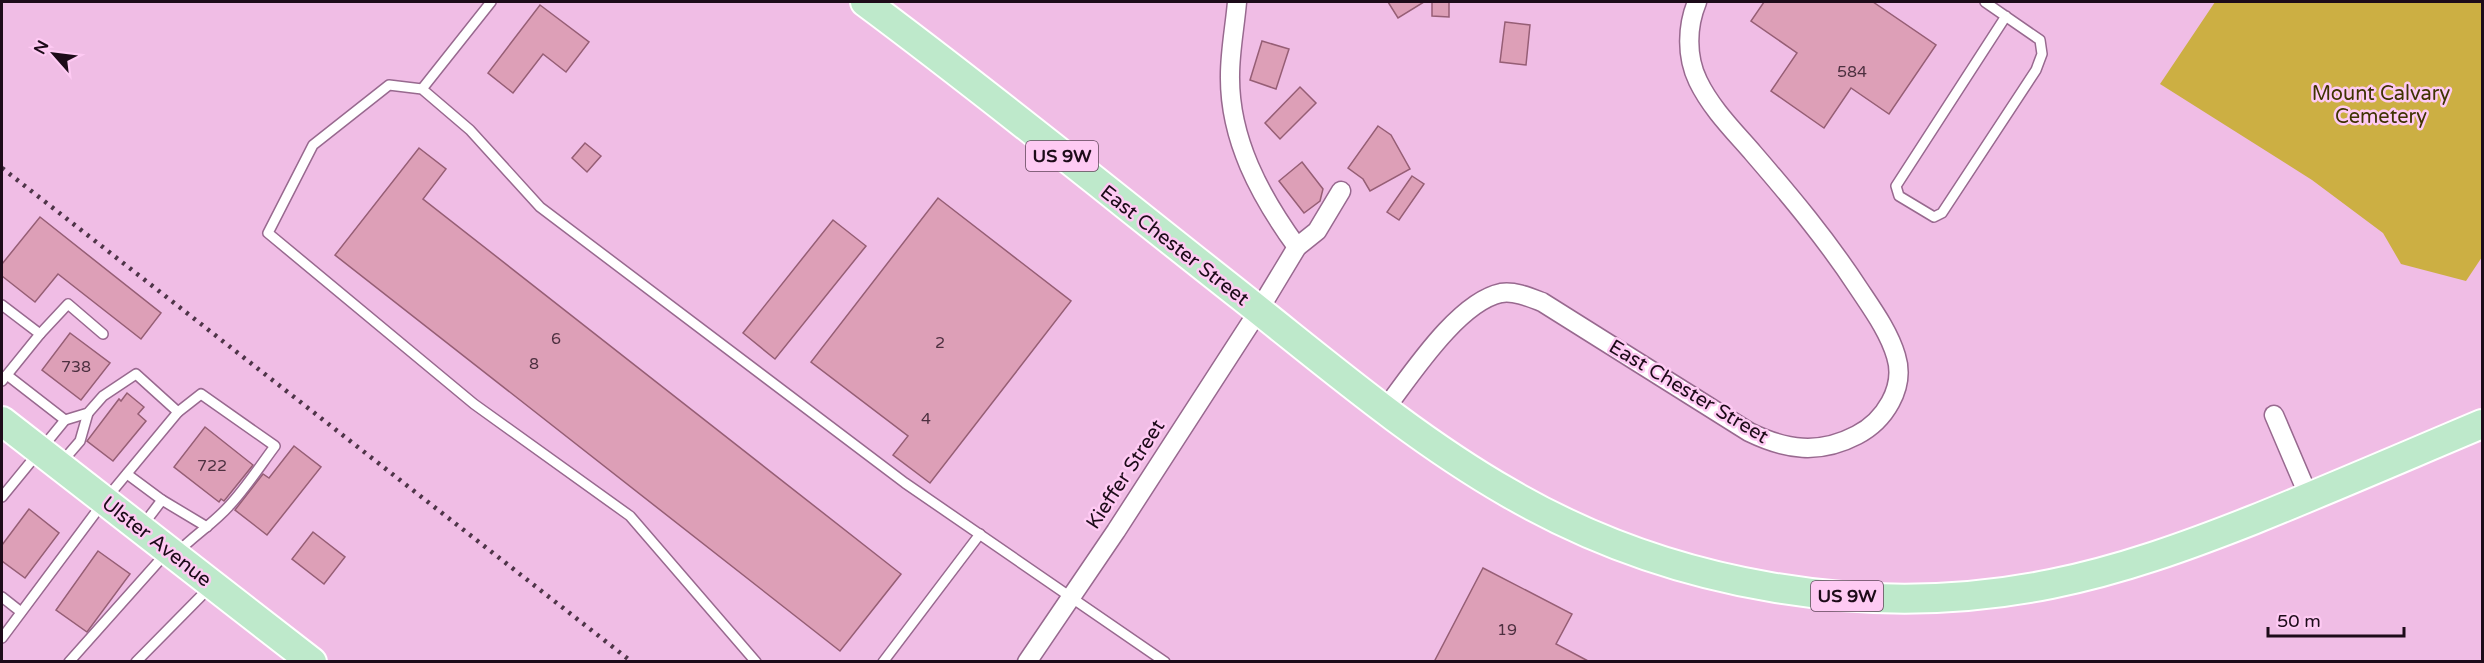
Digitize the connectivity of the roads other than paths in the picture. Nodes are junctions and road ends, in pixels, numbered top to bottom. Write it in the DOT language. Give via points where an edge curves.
graph roads {
  1 [pos="491,2"];
  2 [pos="865,2"];
  3 [pos="1237,2"];
  4 [pos="1697,2"];
  5 [pos="1985,2"];
  6 [pos="2006,16"];
  7 [pos="422,88"];
  8 [pos="1341,191"];
  9 [pos="1297,247"];
  10 [pos="2,305"];
  11 [pos="1259,310"];
  12 [pos="40,334"];
  13 [pos="103,334"];
  14 [pos="4,378"];
  15 [pos="1386,409"];
  16 [pos="178,412"];
  17 [pos="88,413"];
  18 [pos="2274,415"];
  19 [pos="65,420"];
  20 [pos="2482,424"];
  21 [pos="4,427"];
  22 [pos="50,457"];
  23 [pos="127,474"];
  24 [pos="2,497"];
  25 [pos="2309,497"];
  26 [pos="105,500"];
  27 [pos="162,500"];
  28 [pos="207,527"];
  29 [pos="140,528"];
  30 [pos="980,534"];
  31 [pos="172,553"];
  32 [pos="213,584"];
  33 [pos="1071,596"];
  34 [pos="2,597"];
  35 [pos="21,612"];
  36 [pos="2,638"];
  37 [pos="70,661"];
  38 [pos="136,662"];
  39 [pos="312,662"];
  40 [pos="756,662"];
  41 [pos="882,662"];
  42 [pos="1027,662"];
  43 [pos="1165,662"];
  1 -- 7 [label="lane"];
  2 -- 11 [label="main road, East Chester Street / US 9W"];
  3 -- 9 [label="street" via="1230,75 1233,116 1246,163"];
  4 -- 15 [label="street, East Chester Street" via="1690,18 1689,47 1696,79 1711,103 1804,212 1877,316 1896,357 1896,390 1885,412 1868,429 1843,442 1803,449 1770,442 1542,302 1518,293 1490,297 1470,308 1432,348"];
  5 -- 6 [label="lane"];
  6 -- 6 [label="lane" via="1896,186 1899,196 1934,216 1942,213 2036,70 2042,54 2040,40"];
  7 -- 30 [label="lane" via="470,130 540,207 905,483"];
  7 -- 40 [label="lane" via="389,85 313,145 268,233 474,404 630,516"];
  8 -- 9 [label="street, Kieffer Street" via="1317,231"];
  9 -- 11 [label="street, Kieffer Street"];
  10 -- 12 [label="lane"];
  11 -- 15 [label="main road, US 9W"];
  11 -- 33 [label="street, Kieffer Street"];
  12 -- 13 [label="lane" via="68,304"];
  12 -- 14 [label="lane"];
  14 -- 19 [label="lane"];
  15 -- 25 [label="main road, US 9W" via="1510,494 1578,529 1695,571 1828,594 1917,598 2047,585 2142,561"];
  16 -- 17 [label="lane" via="136,374 103,396"];
  16 -- 23 [label="lane"];
  16 -- 28 [label="lane" via="201,394 274,446 230,506"];
  17 -- 19 [label="lane"];
  17 -- 22 [label="lane" via="80,441"];
  18 -- 25 [label="street"];
  19 -- 22 [label="lane"];
  20 -- 25 [label="main road, US 9W"];
  21 -- 22 [label="main road, Ulster Avenue"];
  22 -- 24 [label="lane"];
  22 -- 26 [label="main road, Ulster Avenue"];
  23 -- 26 [label="lane"];
  23 -- 27 [label="lane"];
  26 -- 29 [label="main road, Ulster Avenue"];
  26 -- 35 [label="lane"];
  27 -- 28 [label="lane"];
  27 -- 29 [label="lane"];
  28 -- 31 [label="lane"];
  29 -- 31 [label="main road, Ulster Avenue"];
  30 -- 33 [label="lane"];
  30 -- 41 [label="lane"];
  31 -- 32 [label="main road, Ulster Avenue"];
  31 -- 37 [label="lane"];
  32 -- 38 [label="lane"];
  32 -- 39 [label="main road, Ulster Avenue"];
  33 -- 42 [label="street, Kieffer Street"];
  33 -- 43 [label="lane"];
  34 -- 35 [label="lane"];
  35 -- 36 [label="lane"];
}
